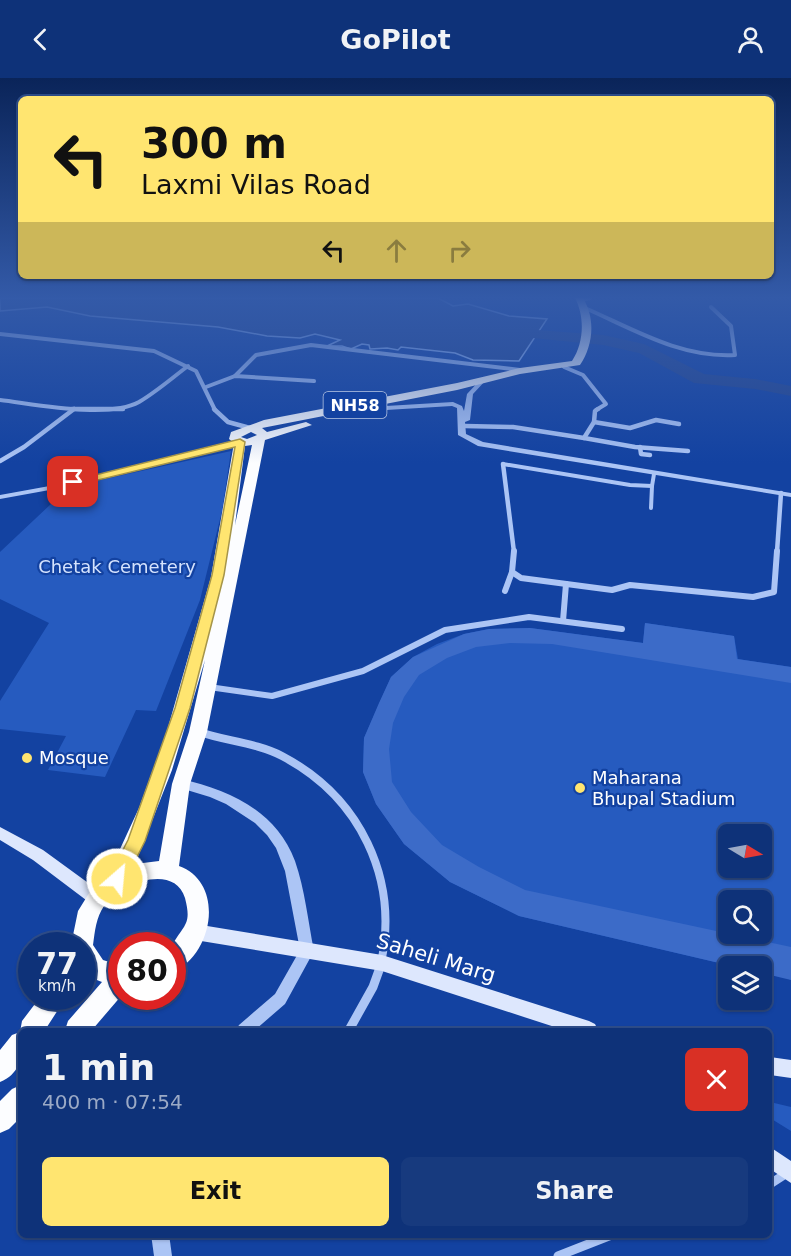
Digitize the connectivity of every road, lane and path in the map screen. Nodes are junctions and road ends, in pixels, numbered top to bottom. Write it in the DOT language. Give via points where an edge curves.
graph roads {
  1 [pos="158,353"];
  2 [pos="265,353"];
  3 [pos="378,353"];
  4 [pos="581,353"];
  5 [pos="695,353"];
  6 [pos="735,353"];
  7 [pos="188,366"];
  8 [pos="564,367"];
  9 [pos="522,370"];
  10 [pos="235,376"];
  11 [pos="483,380"];
  12 [pos="314,381"];
  13 [pos="206,387"];
  14 [pos="461,387"];
  15 [pos="0,400"];
  16 [pos="386,408"];
  17 [pos="74,409"];
  18 [pos="594,422"];
  19 [pos="679,424"];
  20 [pos="465,426"];
  21 [pos="253,437"];
  22 [pos="584,438"];
  23 [pos="470,440"];
  24 [pos="640,447"];
  25 [pos="688,451"];
  26 [pos="650,455"];
  27 [pos="0,461"];
  28 [pos="503,464"];
  29 [pos="654,474"];
  30 [pos="652,486"];
  31 [pos="781,493"];
  32 [pos="791,495"];
  33 [pos="0,497"];
  34 [pos="651,508"];
  35 [pos="512,572"];
  36 [pos="566,584"];
  37 [pos="505,591"];
  38 [pos="563,621"];
  39 [pos="622,629"];
  40 [pos="198,686"];
  41 [pos="198,732"];
  42 [pos="181,784"];
  43 [pos="0,833"];
  44 [pos="168,871"];
  45 [pos="117,879"];
  46 [pos="96,898"];
  47 [pos="81,932"];
  48 [pos="195,932"];
  49 [pos="186,947"];
  50 [pos="307,951"];
  51 [pos="382,963"];
  52 [pos="108,993"];
  53 [pos="45,1010"];
  54 [pos="32,1028"];
  55 [pos="79,1028"];
  56 [pos="246,1028"];
  57 [pos="350,1028"];
  58 [pos="583,1028"];
  59 [pos="18,1048"];
  60 [pos="772,1066"];
  61 [pos="0,1069"];
  62 [pos="791,1069"];
  63 [pos="18,1101"];
  64 [pos="0,1120"];
  65 [pos="772,1159"];
  66 [pos="790,1173"];
  67 [pos="772,1183"];
  68 [pos="161,1238"];
  69 [pos="604,1238"];
  70 [pos="164,1256"];
  71 [pos="558,1256"];
  1 -- 7 [label="street"];
  2 -- 10 [label="street" via="256,355"];
  3 -- 9 [label="street"];
  4 -- 8 [label="highway, NH58" via="576,363"];
  5 -- 6 [label="street" via="725,357"];
  7 -- 13 [label="street" via="196,370"];
  7 -- 17 [label="street" via="122,410"];
  8 -- 9 [label="highway, NH58"];
  8 -- 18 [label="street" via="583,375 606,404 595,411"];
  9 -- 11 [label="highway, NH58"];
  10 -- 12 [label="street"];
  10 -- 13 [label="street"];
  11 -- 14 [label="highway, NH58"];
  11 -- 20 [label="street" via="470,394"];
  13 -- 21 [label="street" via="215,410"];
  14 -- 16 [label="highway, NH58" via="442,396"];
  14 -- 21 [label="highway, NH58" via="284,419"];
  15 -- 17 [label="street"];
  16 -- 21 [label="highway, NH58"];
  16 -- 23 [label="street" via="453,404 460,407 462,435"];
  17 -- 27 [label="street"];
  18 -- 19 [label="street" via="630,428 656,420"];
  18 -- 22 [label="street"];
  20 -- 22 [label="street" via="513,427"];
  20 -- 23 [label="street"];
  21 -- 33 [label="street" via="187,457"];
  21 -- 40 [label="highway" via="218,575"];
  22 -- 24 [label="street"];
  23 -- 29 [label="street" via="501,449"];
  24 -- 25 [label="street"];
  24 -- 26 [label="street" via="641,454"];
  28 -- 30 [label="lane"];
  28 -- 35 [label="street" via="514,550"];
  29 -- 30 [label="lane"];
  29 -- 31 [label="street"];
  30 -- 34 [label="lane"];
  31 -- 32 [label="street"];
  31 -- 36 [label="street" via="774,592 753,597 668,586 630,585 612,590"];
  35 -- 36 [label="street" via="521,578"];
  35 -- 37 [label="street"];
  36 -- 38 [label="street"];
  38 -- 39 [label="street"];
  38 -- 40 [label="street" via="529,617 445,630 363,671 272,696"];
  40 -- 41 [label="highway"];
  40 -- 45 [label="highway"];
  41 -- 42 [label="highway"];
  41 -- 51 [label="street" via="281,756 323,783 350,812 365,835 381,879 387,933"];
  42 -- 44 [label="highway"];
  42 -- 50 [label="street" via="202,788 242,806 264,822 288,860"];
  43 -- 46 [label="main road" via="38,855"];
  44 -- 45 [label="highway" via="143,870"];
  44 -- 48 [label="highway" via="189,883 196,893 199,919"];
  45 -- 46 [label="highway"];
  46 -- 47 [label="highway" via="86,913"];
  48 -- 49 [label="highway"];
  48 -- 50 [label="main road, Saheli Marg"];
  50 -- 51 [label="main road, Saheli Marg"];
  50 -- 56 [label="street" via="280,999"];
  51 -- 57 [label="street"];
  51 -- 58 [label="main road, Saheli Marg"];
  52 -- 55 [label="highway"];
  53 -- 54 [label="highway"];
  59 -- 61 [label="highway"];
  60 -- 62 [label="main road"];
  63 -- 64 [label="highway"];
  65 -- 66 [label="main road"];
  66 -- 67 [label="street"];
  68 -- 70 [label="street"];
  69 -- 71 [label="street"];
}
